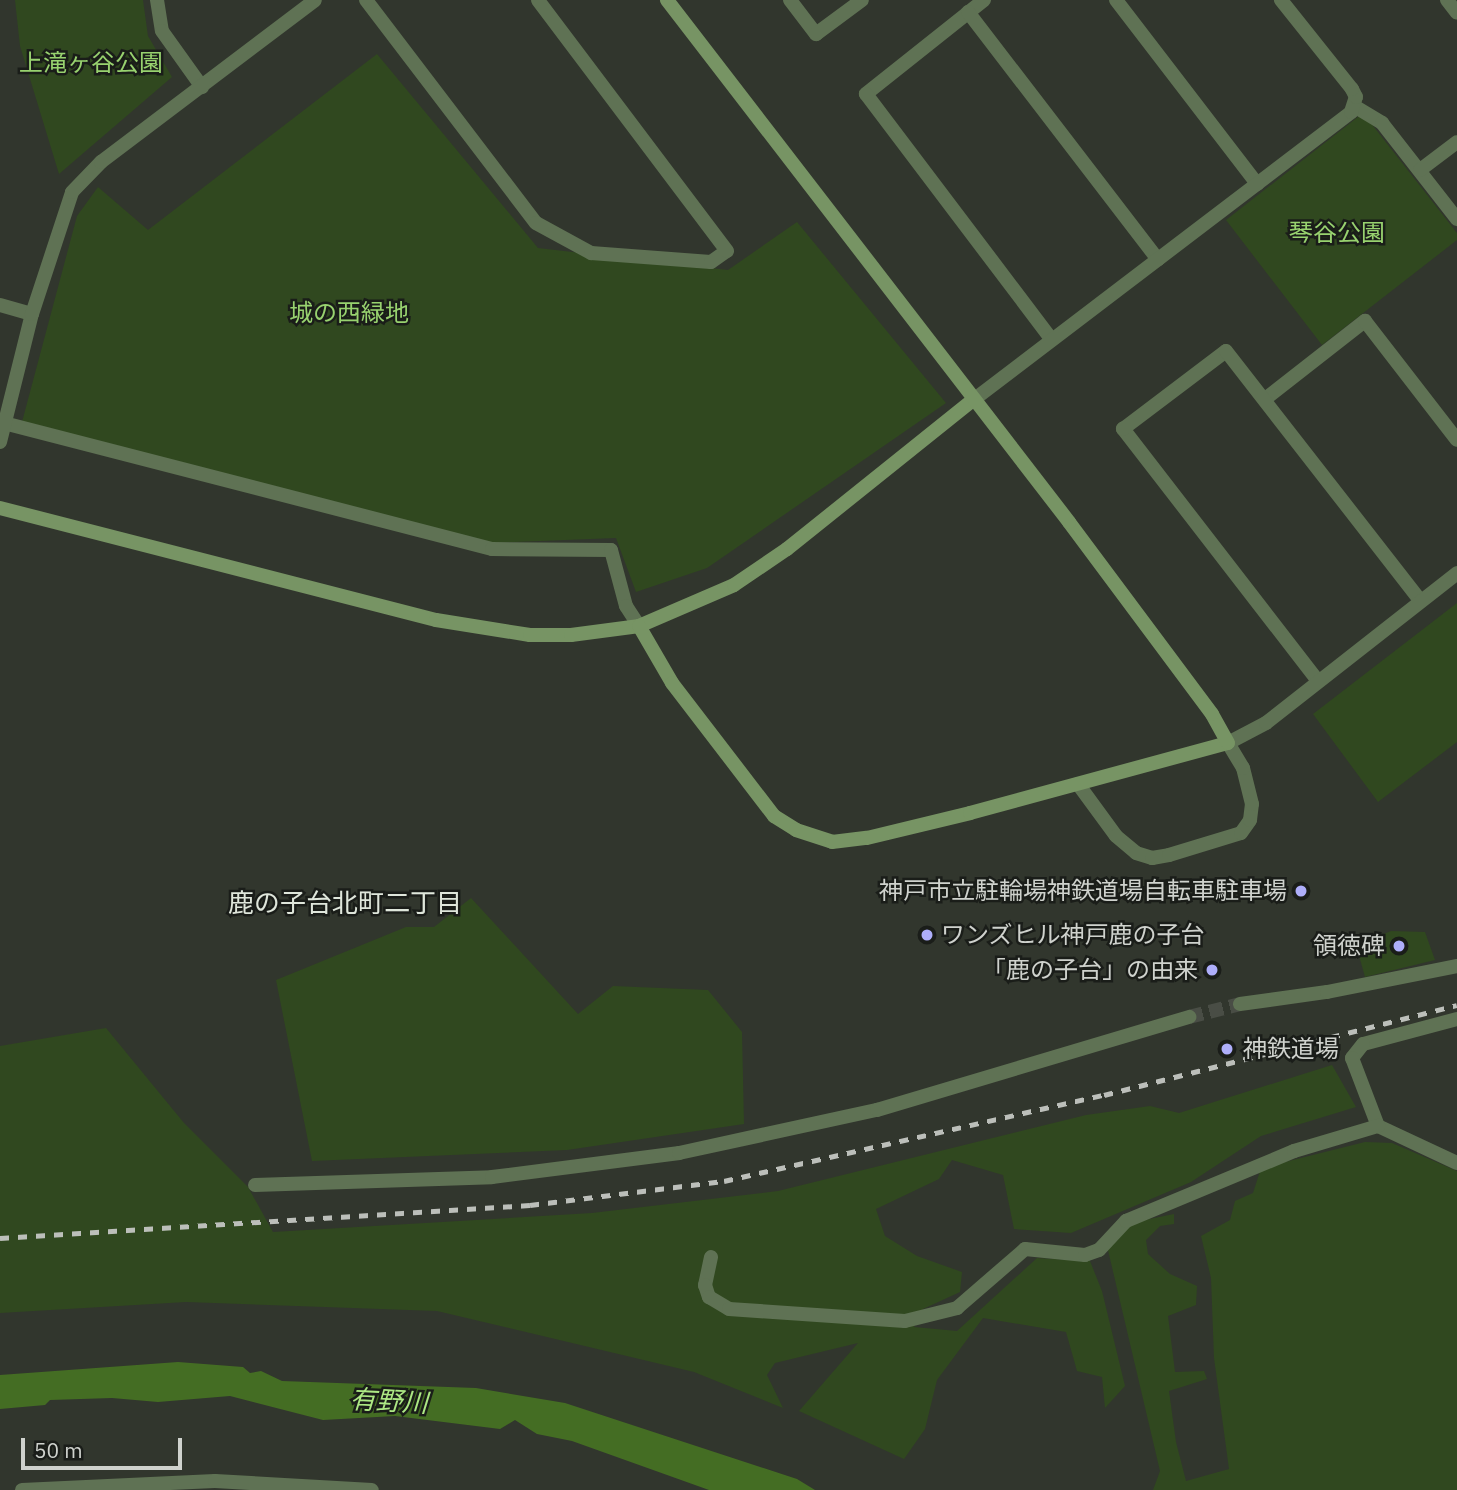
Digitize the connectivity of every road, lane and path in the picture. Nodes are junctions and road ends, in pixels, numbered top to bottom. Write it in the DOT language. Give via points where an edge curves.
graph roads {
  1 [pos="157,0"];
  2 [pos="315,0"];
  3 [pos="366,0"];
  4 [pos="538,0"];
  5 [pos="667,0"];
  6 [pos="790,0"];
  7 [pos="862,0"];
  8 [pos="984,0"];
  9 [pos="1116,0"];
  10 [pos="1281,0"];
  11 [pos="1447,0"];
  12 [pos="968,12"];
  13 [pos="1457,13"];
  14 [pos="202,87"];
  15 [pos="1354,106"];
  16 [pos="1457,142"];
  17 [pos="1420,170"];
  18 [pos="1257,184"];
  19 [pos="1457,219"];
  20 [pos="1158,260"];
  21 [pos="0,305"];
  22 [pos="32,314"];
  23 [pos="1052,340"];
  24 [pos="1265,399"];
  25 [pos="972,401"];
  26 [pos="3,423"];
  27 [pos="1457,440"];
  28 [pos="0,442"];
  29 [pos="0,508"];
  30 [pos="1457,573"];
  31 [pos="1420,600"];
  32 [pos="639,626"];
  33 [pos="1318,681"];
  34 [pos="1228,743"];
  35 [pos="1078,784"];
  36 [pos="1457,966"];
  37 [pos="1240,1004"];
  38 [pos="1189,1017"];
  39 [pos="1457,1019"];
  40 [pos="1378,1126"];
  41 [pos="1457,1163"];
  42 [pos="255,1185"];
  43 [pos="711,1257"];
  44 [pos="22,1490"];
  45 [pos="372,1490"];
  1 -- 14 [label="street" via="162,31"];
  2 -- 14 [label="street"];
  3 -- 4 [label="street" via="536,223 591,253 711,262 727,251"];
  5 -- 25 [label="street"];
  6 -- 7 [label="street" via="817,34"];
  8 -- 12 [label="street"];
  9 -- 18 [label="street"];
  10 -- 15 [label="street" via="1352,89"];
  11 -- 13 [label="street"];
  12 -- 20 [label="street"];
  12 -- 23 [label="street" via="866,94"];
  14 -- 22 [label="street" via="101,162 72,192"];
  15 -- 17 [label="street" via="1381,123"];
  15 -- 18 [label="street"];
  16 -- 17 [label="street"];
  17 -- 19 [label="street"];
  18 -- 20 [label="street"];
  20 -- 23 [label="street"];
  21 -- 22 [label="street"];
  22 -- 26 [label="street"];
  23 -- 25 [label="street"];
  24 -- 27 [label="street" via="1365,321"];
  24 -- 31 [label="street"];
  24 -- 33 [label="street" via="1226,351 1122,429"];
  25 -- 32 [label="street" via="787,549 734,584"];
  25 -- 34 [label="street" via="1212,714"];
  26 -- 28 [label="street"];
  26 -- 32 [label="street" via="492,549 611,550 626,606"];
  29 -- 32 [label="street" via="481,629 571,635"];
  30 -- 31 [label="street"];
  31 -- 33 [label="street"];
  32 -- 35 [label="street" via="672,683 774,816 810,836 832,842 867,838"];
  33 -- 34 [label="street" via="1266,723"];
  34 -- 35 [label="street"];
  34 -- 35 [label="street" via="1250,790 1250,820 1241,833 1184,851 1152,858 1125,846"];
  36 -- 37 [label="street"];
  38 -- 42 [label="street" via="877,1110 679,1153 492,1177"];
  39 -- 40 [label="street" via="1359,1045 1352,1058 1354,1067"];
  40 -- 41 [label="street"];
  40 -- 43 [label="street" via="1283,1155 1126,1221 1099,1250 1085,1255 1025,1249 957,1308 905,1321 729,1310 709,1297 705,1285"];
  44 -- 45 [label="street" via="215,1480"];
}
